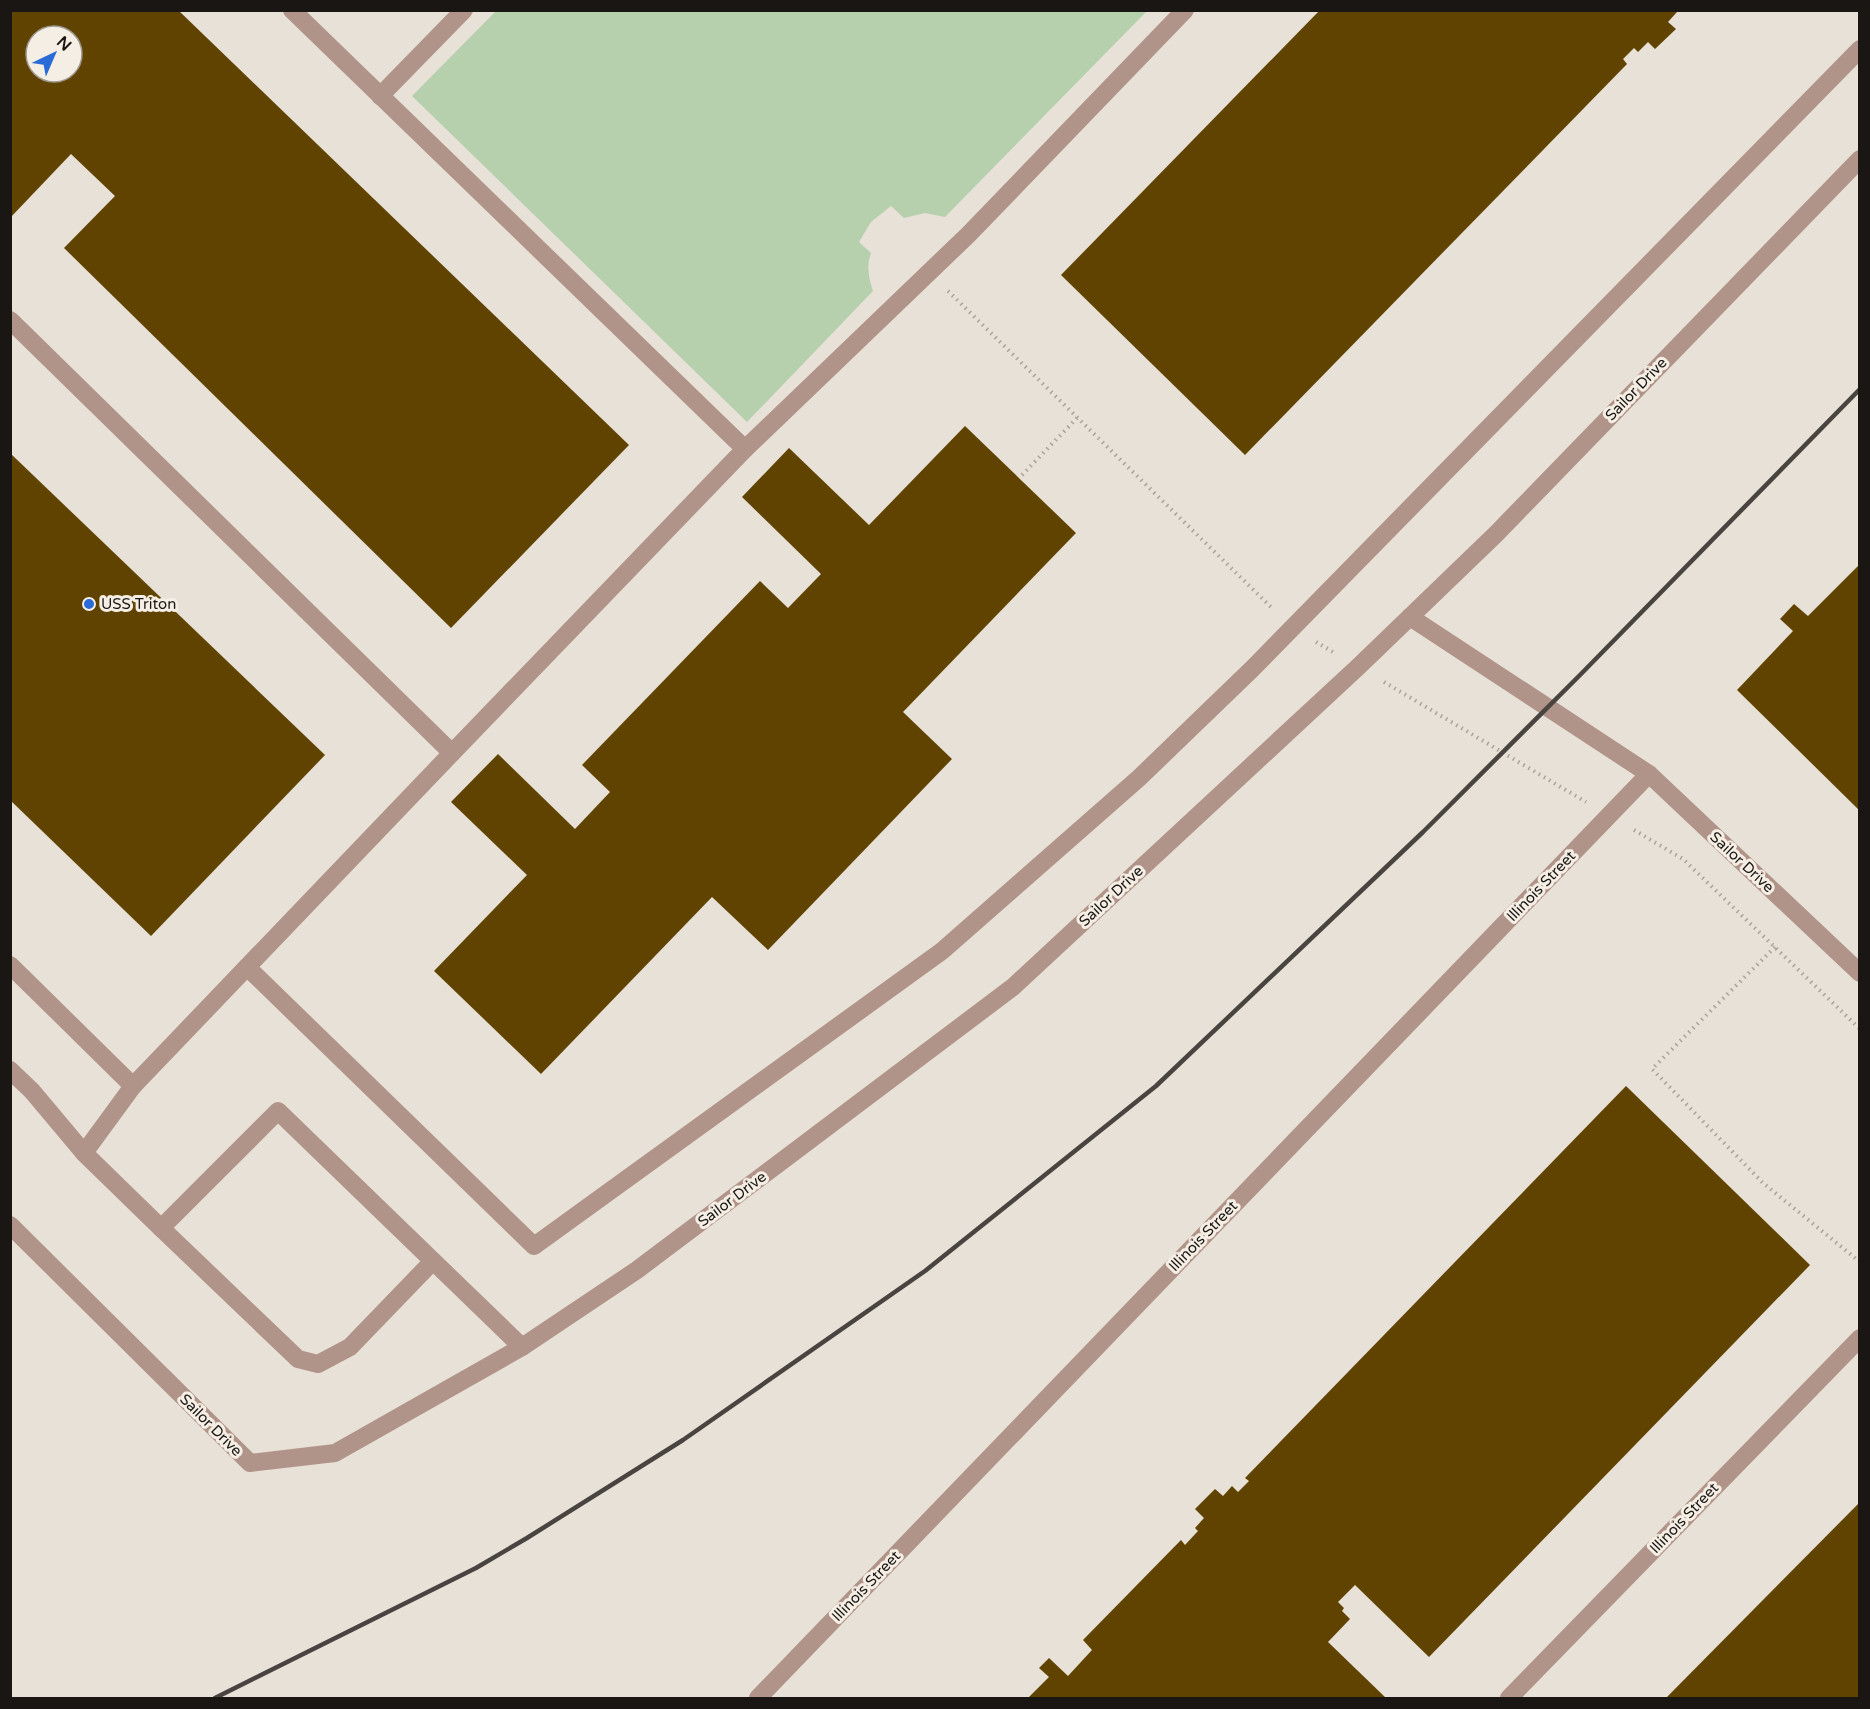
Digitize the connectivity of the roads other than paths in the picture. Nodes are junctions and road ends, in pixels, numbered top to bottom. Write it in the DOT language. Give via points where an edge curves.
graph roads {
  1 [pos="292,10"];
  2 [pos="464,10"];
  3 [pos="1185,10"];
  4 [pos="1860,49"];
  5 [pos="380,96"];
  6 [pos="1860,159"];
  7 [pos="10,320"];
  8 [pos="745,449"];
  9 [pos="1410,616"];
  10 [pos="452,753"];
  11 [pos="1649,774"];
  12 [pos="10,965"];
  13 [pos="247,967"];
  14 [pos="1860,973"];
  15 [pos="10,1070"];
  16 [pos="134,1086"];
  17 [pos="84,1154"];
  18 [pos="10,1225"];
  19 [pos="162,1228"];
  20 [pos="433,1261"];
  21 [pos="1860,1338"];
  22 [pos="522,1347"];
  23 [pos="758,1698"];
  24 [pos="1509,1698"];
  1 -- 5 [label="street"];
  2 -- 5 [label="street"];
  3 -- 8 [label="street" via="969,234"];
  4 -- 13 [label="street" via="1252,669 1140,778 942,951 534,1245"];
  5 -- 8 [label="street"];
  6 -- 9 [label="street, Sailor Drive" via="1496,534"];
  7 -- 10 [label="street"];
  8 -- 10 [label="street"];
  9 -- 11 [label="street, Sailor Drive"];
  9 -- 22 [label="street, Sailor Drive" via="1013,987 637,1270"];
  10 -- 13 [label="street"];
  11 -- 14 [label="street, Sailor Drive"];
  11 -- 23 [label="street, Illinois Street"];
  12 -- 16 [label="street"];
  13 -- 16 [label="street"];
  15 -- 17 [label="street"];
  16 -- 17 [label="street"];
  17 -- 19 [label="street"];
  18 -- 22 [label="street, Sailor Drive" via="249,1463 335,1453"];
  19 -- 20 [label="street" via="297,1359 318,1364 350,1347"];
  19 -- 20 [label="street" via="278,1111"];
  20 -- 22 [label="street"];
  21 -- 24 [label="street, Illinois Street"];
}
